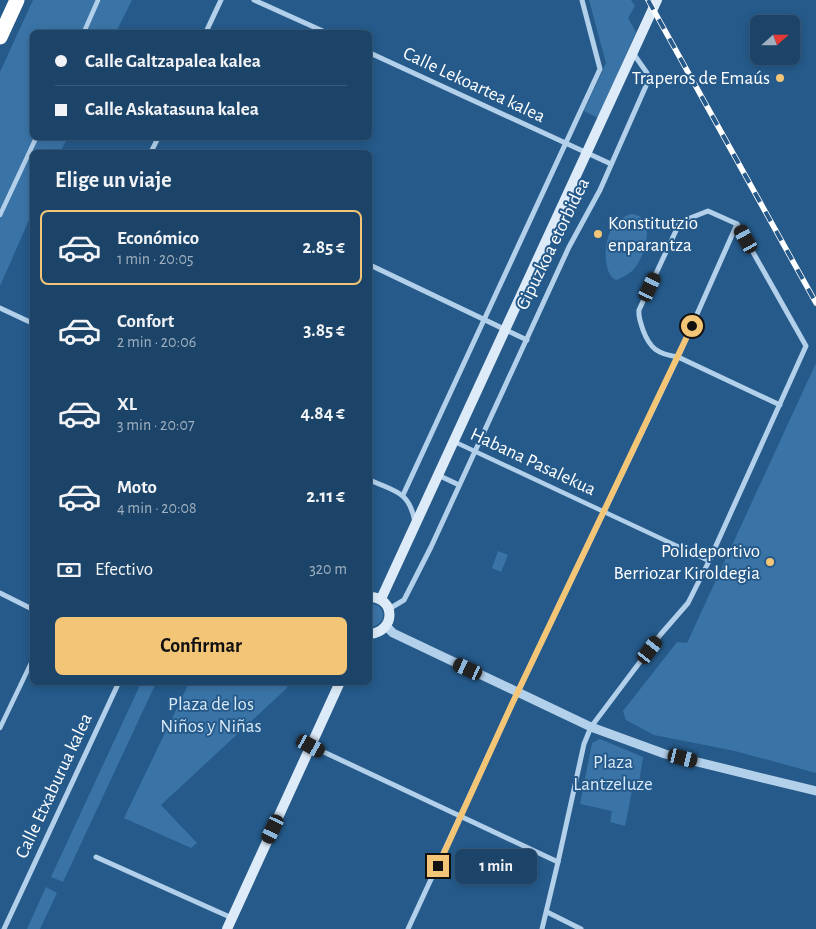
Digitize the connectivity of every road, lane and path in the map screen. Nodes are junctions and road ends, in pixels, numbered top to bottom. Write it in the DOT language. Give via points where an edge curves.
graph roads {
  1 [pos="18,0"];
  2 [pos="98,0"];
  3 [pos="221,0"];
  4 [pos="254,0"];
  5 [pos="582,0"];
  6 [pos="657,0"];
  7 [pos="85,30"];
  8 [pos="207,30"];
  9 [pos="320,30"];
  10 [pos="0,37"];
  11 [pos="633,53"];
  12 [pos="372,54"];
  13 [pos="565,143"];
  14 [pos="30,151"];
  15 [pos="587,153"];
  16 [pos="611,164"];
  17 [pos="0,214"];
  18 [pos="737,224"];
  19 [pos="372,266"];
  20 [pos="0,308"];
  21 [pos="484,319"];
  22 [pos="30,322"];
  23 [pos="505,330"];
  24 [pos="527,340"];
  25 [pos="678,358"];
  26 [pos="780,405"];
  27 [pos="454,441"];
  28 [pos="475,451"];
  29 [pos="438,475"];
  30 [pos="372,481"];
  31 [pos="459,485"];
  32 [pos="404,495"];
  33 [pos="604,512"];
  34 [pos="416,522"];
  35 [pos="710,561"];
  36 [pos="0,593"];
  37 [pos="372,597"];
  38 [pos="381,599"];
  39 [pos="30,608"];
  40 [pos="389,609"];
  41 [pos="386,626"];
  42 [pos="372,634"];
  43 [pos="30,665"];
  44 [pos="118,685"];
  45 [pos="339,685"];
  46 [pos="518,692"];
  47 [pos="591,727"];
  48 [pos="0,728"];
  49 [pos="311,746"];
  50 [pos="816,791"];
  51 [pos="461,817"];
  52 [pos="96,857"];
  53 [pos="558,862"];
  54 [pos="547,912"];
  55 [pos="232,918"];
  56 [pos="4,929"];
  57 [pos="227,929"];
  58 [pos="408,929"];
  59 [pos="542,929"];
  60 [pos="581,929"];
  1 -- 10 [label="highway"];
  2 -- 7 [label="street"];
  3 -- 8 [label="street"];
  4 -- 9 [label="street"];
  5 -- 13 [label="street, Gipuzkoa etorbidea" via="600,69"];
  6 -- 11 [label="main road, Gipuzkoa etorbidea"];
  11 -- 15 [label="main road, Gipuzkoa etorbidea"];
  11 -- 16 [label="street, Gipuzkoa etorbidea" via="648,79"];
  12 -- 13 [label="street, Calle Lekoartea kalea"];
  13 -- 15 [label="street, Gipuzkoa etorbidea"];
  13 -- 21 [label="street, Gipuzkoa etorbidea"];
  14 -- 17 [label="street"];
  15 -- 16 [label="street, Gipuzkoa etorbidea"];
  15 -- 23 [label="main road, Gipuzkoa etorbidea"];
  16 -- 24 [label="street, Gipuzkoa etorbidea" via="568,247"];
  18 -- 25 [label="street"];
  18 -- 25 [label="street" via="708,212 680,222 639,310 652,348"];
  18 -- 26 [label="street" via="806,346"];
  19 -- 21 [label="street"];
  20 -- 22 [label="street"];
  21 -- 23 [label="street, Gipuzkoa etorbidea"];
  21 -- 32 [label="street, Gipuzkoa etorbidea"];
  23 -- 24 [label="street, Gipuzkoa etorbidea"];
  23 -- 27 [label="main road, Gipuzkoa etorbidea"];
  24 -- 28 [label="street, Gipuzkoa etorbidea"];
  25 -- 26 [label="street"];
  25 -- 33 [label="street"];
  26 -- 35 [label="street"];
  27 -- 28 [label="street, Habana Pasalekua"];
  27 -- 29 [label="main road, Gipuzkoa etorbidea"];
  28 -- 31 [label="street, Gipuzkoa etorbidea"];
  28 -- 33 [label="street, Habana Pasalekua"];
  29 -- 31 [label="street"];
  29 -- 34 [label="main road, Gipuzkoa etorbidea"];
  30 -- 32 [label="street"];
  31 -- 40 [label="street, Gipuzkoa etorbidea" via="404,600"];
  32 -- 34 [label="street" via="413,509"];
  33 -- 35 [label="street, Habana Pasalekua"];
  33 -- 46 [label="street"];
  34 -- 38 [label="main road, Gipuzkoa etorbidea"];
  35 -- 47 [label="street" via="688,603"];
  36 -- 39 [label="street"];
  37 -- 38 [label="main road"];
  38 -- 40 [label="main road"];
  40 -- 41 [label="main road"];
  41 -- 42 [label="main road" via="382,631"];
  41 -- 46 [label="street" via="393,633"];
  43 -- 48 [label="street"];
  44 -- 56 [label="street, Calle Etxaburua kalea"];
  45 -- 49 [label="main road"];
  46 -- 47 [label="street"];
  46 -- 51 [label="street"];
  47 -- 50 [label="street" via="665,754"];
  47 -- 53 [label="street" via="584,744"];
  49 -- 51 [label="street"];
  49 -- 55 [label="main road"];
  51 -- 53 [label="street"];
  51 -- 58 [label="street"];
  52 -- 55 [label="street"];
  53 -- 54 [label="street"];
  54 -- 59 [label="street"];
  54 -- 60 [label="street"];
  55 -- 57 [label="main road"];
}
